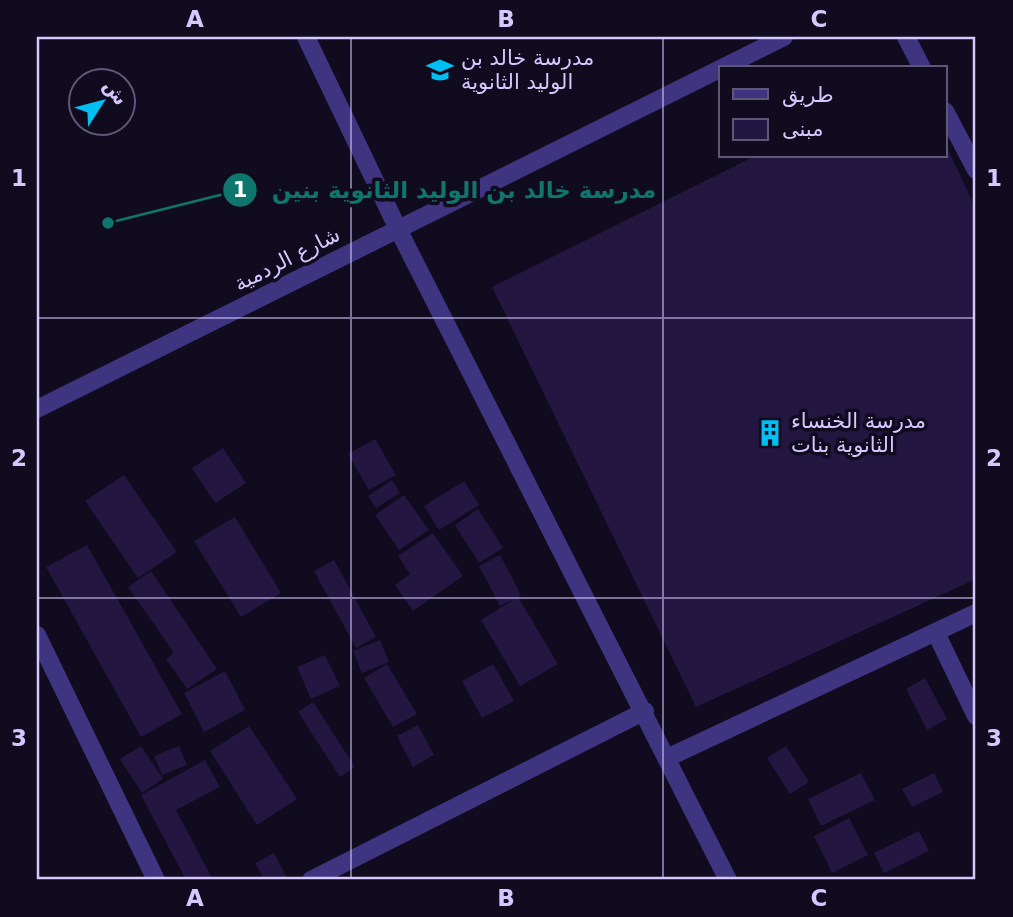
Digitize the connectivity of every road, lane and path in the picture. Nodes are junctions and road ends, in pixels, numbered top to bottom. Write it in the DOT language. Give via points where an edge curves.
graph roads {
  1 [pos="306,37"];
  2 [pos="784,37"];
  3 [pos="905,37"];
  4 [pos="726,66"];
  5 [pos="921,66"];
  6 [pos="719,69"];
  7 [pos="946,113"];
  8 [pos="976,170"];
  9 [pos="398,229"];
  10 [pos="37,409"];
  11 [pos="976,613"];
  12 [pos="936,633"];
  13 [pos="37,635"];
  14 [pos="645,711"];
  15 [pos="976,716"];
  16 [pos="667,758"];
  17 [pos="156,880"];
  18 [pos="311,880"];
  19 [pos="728,880"];
  1 -- 9 [label="street"];
  2 -- 4 [label="street, شارع الردمية"];
  3 -- 5 [label="street"];
  6 -- 9 [label="street, شارع الردمية"];
  7 -- 8 [label="street"];
  9 -- 10 [label="street, شارع الردمية"];
  9 -- 14 [label="street"];
  11 -- 12 [label="street"];
  12 -- 15 [label="street"];
  12 -- 16 [label="street"];
  13 -- 17 [label="street"];
  14 -- 16 [label="street"];
  14 -- 18 [label="street"];
  16 -- 19 [label="street"];
}
